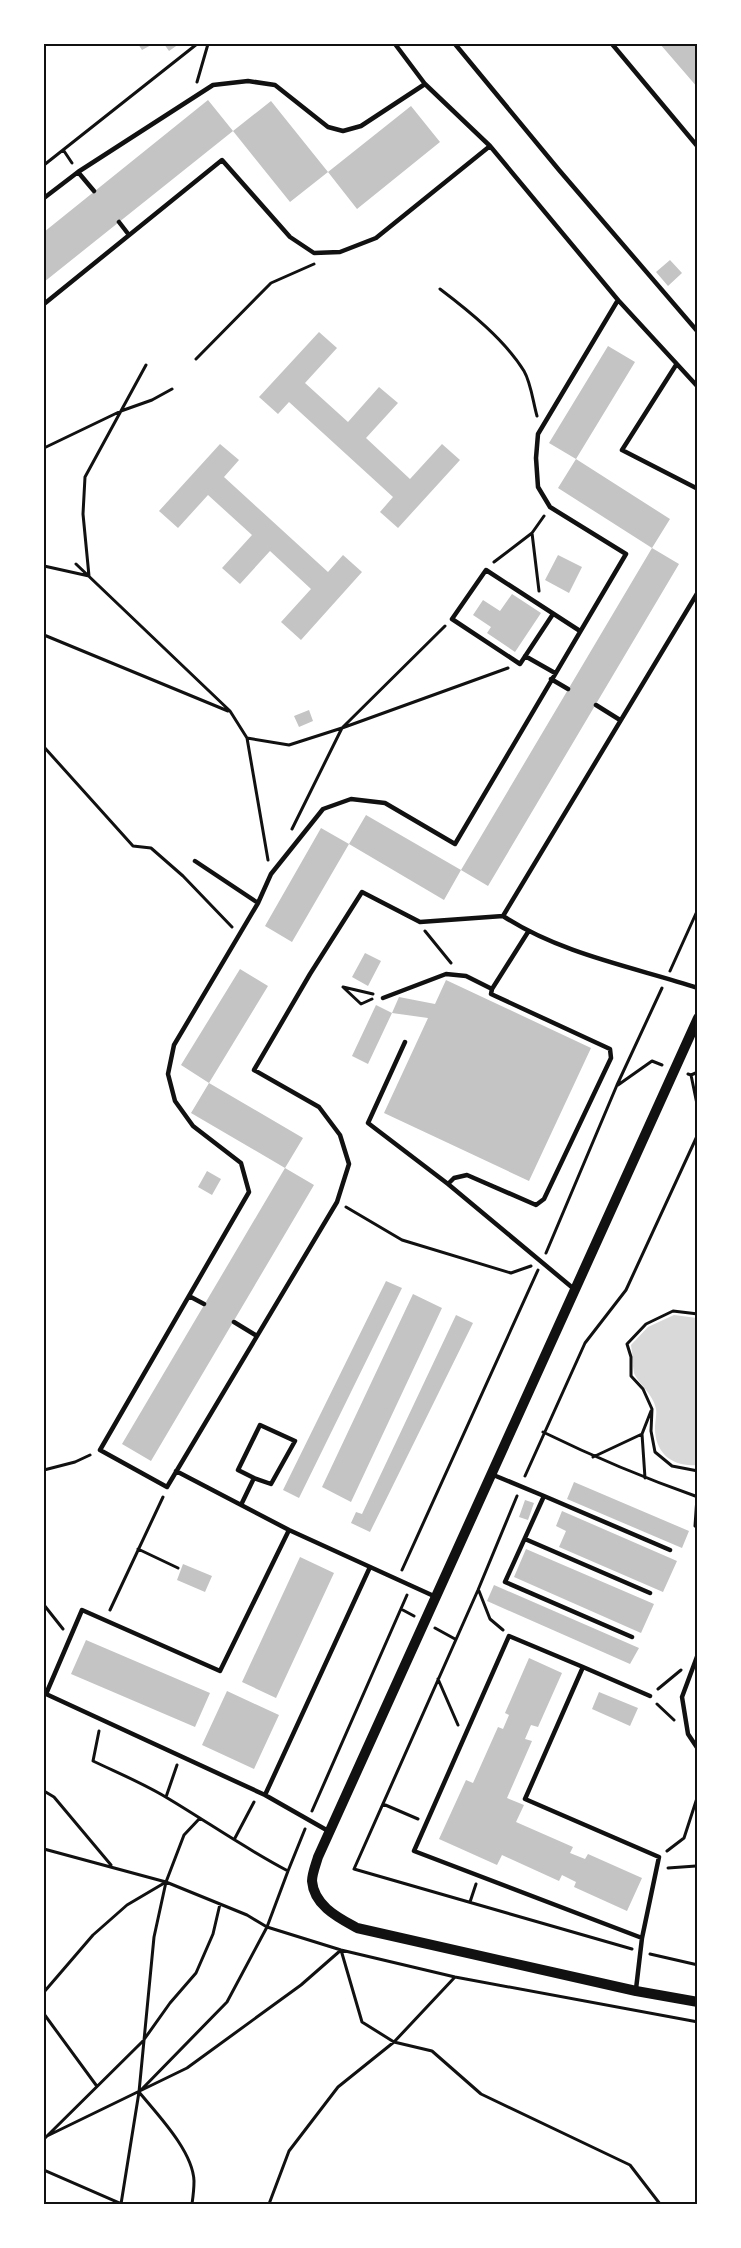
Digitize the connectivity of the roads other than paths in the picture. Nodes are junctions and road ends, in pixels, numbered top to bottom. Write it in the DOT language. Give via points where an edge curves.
graph roads {
  1 [pos="395,44"];
  2 [pos="455,44"];
  3 [pos="612,44"];
  4 [pos="425,84"];
  5 [pos="489,146"];
  6 [pos="698,147"];
  7 [pos="78,172"];
  8 [pos="94,191"];
  9 [pos="44,198"];
  10 [pos="119,222"];
  11 [pos="129,235"];
  12 [pos="618,300"];
  13 [pos="44,304"];
  14 [pos="698,332"];
  15 [pos="676,365"];
  16 [pos="698,387"];
  17 [pos="698,489"];
  18 [pos="698,592"];
  19 [pos="553,614"];
  20 [pos="580,631"];
  21 [pos="525,656"];
  22 [pos="555,673"];
  23 [pos="551,679"];
  24 [pos="568,689"];
  25 [pos="596,705"];
  26 [pos="620,720"];
  27 [pos="195,861"];
  28 [pos="258,903"];
  29 [pos="503,916"];
  30 [pos="528,932"];
  31 [pos="698,988"];
  32 [pos="492,989"];
  33 [pos="381,996"];
  34 [pos="698,1018"];
  35 [pos="405,1042"];
  36 [pos="448,1184"];
  37 [pos="574,1289"];
  38 [pos="189,1296"];
  39 [pos="204,1304"];
  40 [pos="234,1322"];
  41 [pos="257,1336"];
  42 [pos="176,1471"];
  43 [pos="492,1474"];
  44 [pos="254,1478"];
  45 [pos="544,1496"];
  46 [pos="241,1504"];
  47 [pos="290,1530"];
  48 [pos="525,1539"];
  49 [pos="670,1550"];
  50 [pos="370,1567"];
  51 [pos="650,1593"];
  52 [pos="436,1597"];
  53 [pos="632,1637"];
  54 [pos="698,1654"];
  55 [pos="583,1667"];
  56 [pos="650,1696"];
  57 [pos="698,1749"];
  58 [pos="265,1795"];
  59 [pos="330,1832"];
  60 [pos="642,1938"];
  61 [pos="636,1991"];
  62 [pos="698,2002"];
  1 -- 4 [label="lane"];
  2 -- 14 [label="lane"];
  3 -- 6 [label="lane"];
  4 -- 5 [label="lane"];
  4 -- 7 [label="lane" via="362,126 343,131 328,127 275,85 248,81 213,85"];
  5 -- 11 [label="lane" via="376,238 340,252 314,253 290,237 222,160"];
  5 -- 12 [label="lane"];
  7 -- 8 [label="lane"];
  7 -- 9 [label="lane"];
  10 -- 11 [label="lane"];
  11 -- 13 [label="lane"];
  12 -- 15 [label="lane"];
  12 -- 20 [label="lane" via="538,434 538,487 550,507 626,554"];
  15 -- 16 [label="lane"];
  15 -- 17 [label="lane" via="622,450"];
  18 -- 26 [label="lane"];
  19 -- 20 [label="lane"];
  19 -- 21 [label="lane"];
  19 -- 21 [label="lane" via="486,570 452,619 520,664"];
  20 -- 22 [label="lane"];
  21 -- 22 [label="lane"];
  22 -- 23 [label="lane"];
  23 -- 24 [label="lane"];
  23 -- 28 [label="lane" via="455,844 385,803 351,799 323,809 271,874"];
  25 -- 26 [label="lane"];
  26 -- 29 [label="lane"];
  27 -- 28 [label="lane"];
  28 -- 38 [label="lane" via="174,1045 168,1074 175,1101 193,1126 241,1163 249,1192"];
  29 -- 30 [label="lane"];
  29 -- 41 [label="lane" via="420,922 362,892 310,974 254,1070 319,1107 340,1136 349,1164 337,1202"];
  30 -- 31 [label="lane"];
  30 -- 32 [label="lane"];
  32 -- 33 [label="lane" via="465,976 446,974"];
  32 -- 36 [label="lane" via="491,994 610,1049 611,1058 544,1199 536,1204 467,1175"];
  34 -- 37 [label="street"];
  35 -- 36 [label="lane" via="368,1123"];
  36 -- 37 [label="lane"];
  37 -- 43 [label="street"];
  38 -- 39 [label="lane"];
  38 -- 42 [label="lane" via="100,1450 167,1487"];
  40 -- 41 [label="lane"];
  41 -- 42 [label="lane"];
  42 -- 46 [label="lane"];
  43 -- 45 [label="lane"];
  43 -- 52 [label="street"];
  44 -- 44 [label="lane" via="271,1485 295,1441 260,1425 238,1470"];
  44 -- 46 [label="lane"];
  45 -- 48 [label="lane"];
  45 -- 49 [label="lane"];
  46 -- 47 [label="lane"];
  47 -- 50 [label="lane"];
  47 -- 58 [label="lane" via="220,1671 82,1610 46,1694"];
  48 -- 51 [label="lane"];
  48 -- 53 [label="lane" via="505,1582"];
  50 -- 52 [label="lane"];
  50 -- 58 [label="lane"];
  52 -- 59 [label="street"];
  54 -- 57 [label="lane" via="682,1697 688,1734"];
  55 -- 56 [label="lane"];
  55 -- 60 [label="lane" via="525,1799 659,1857"];
  55 -- 60 [label="lane" via="508,1636 414,1851"];
  58 -- 59 [label="lane"];
  59 -- 61 [label="street" via="312,1881 320,1902 334,1916 357,1928"];
  60 -- 61 [label="lane"];
  61 -- 62 [label="street"];
}
